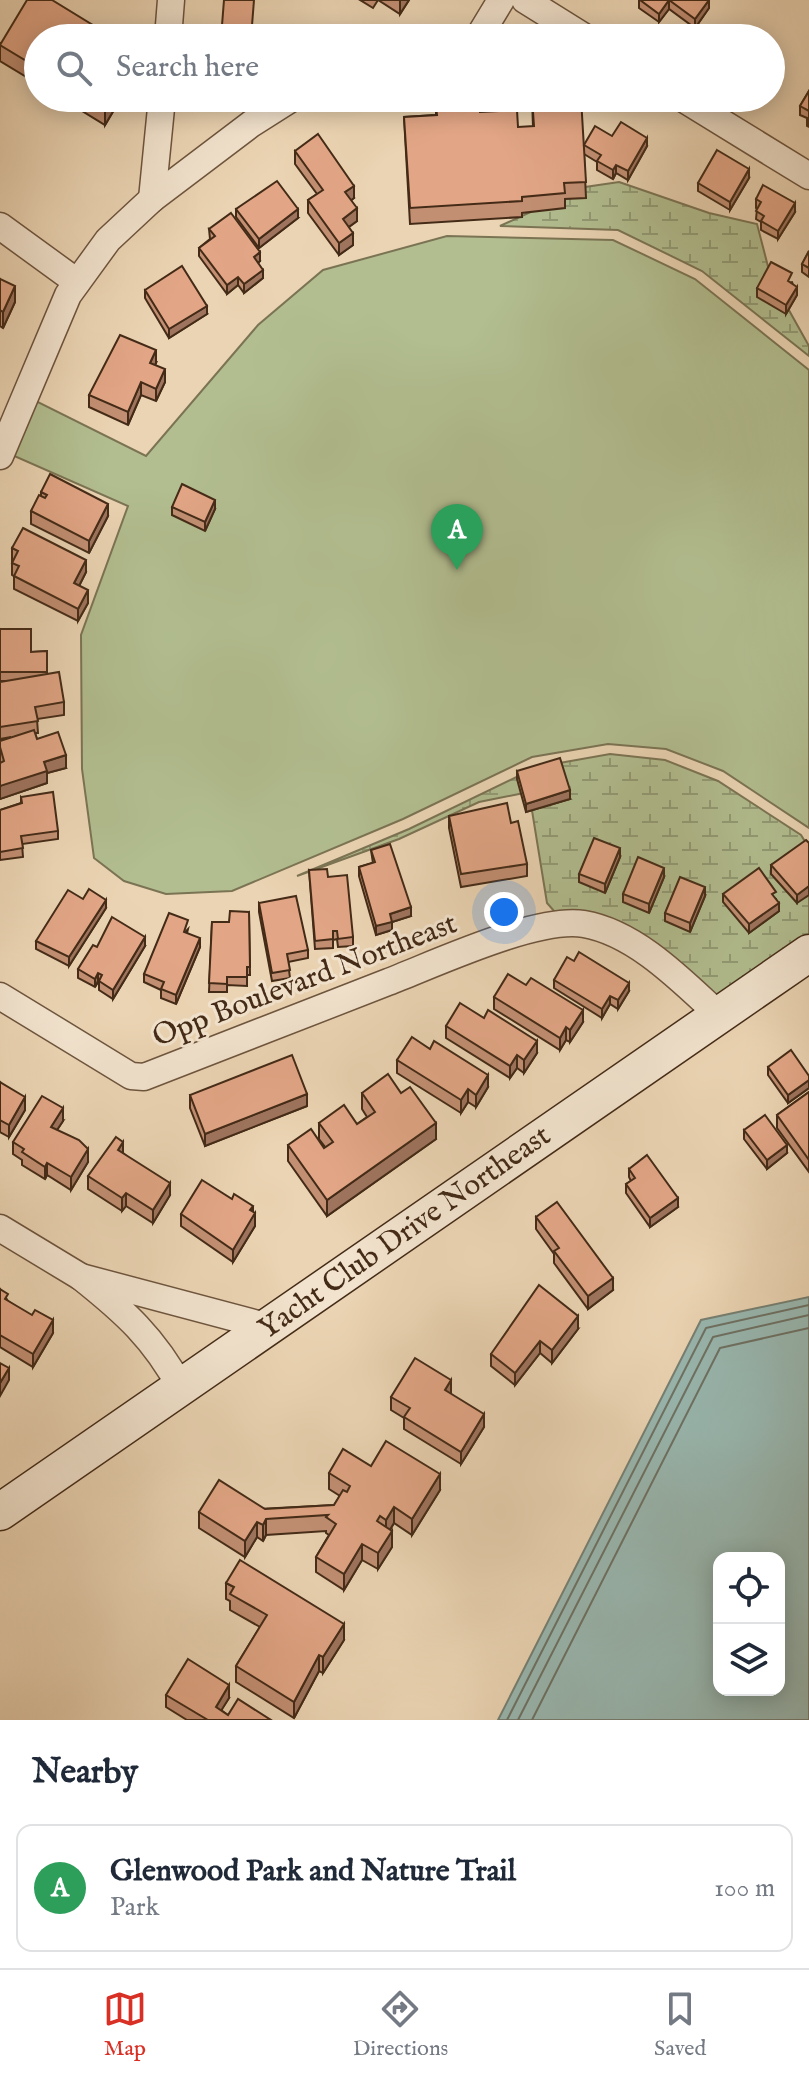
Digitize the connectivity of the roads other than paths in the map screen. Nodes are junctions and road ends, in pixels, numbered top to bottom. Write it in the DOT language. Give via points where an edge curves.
graph roads {
  1 [pos="171,0"];
  2 [pos="501,0"];
  3 [pos="525,0"];
  4 [pos="169,24"];
  5 [pos="486,24"];
  6 [pos="564,24"];
  7 [pos="161,112"];
  8 [pos="270,112"];
  9 [pos="705,112"];
  10 [pos="809,176"];
  11 [pos="152,199"];
  12 [pos="0,226"];
  13 [pos="77,282"];
  14 [pos="0,456"];
  15 [pos="809,953"];
  16 [pos="0,996"];
  17 [pos="719,1015"];
  18 [pos="0,1228"];
  19 [pos="81,1277"];
  20 [pos="269,1327"];
  21 [pos="181,1388"];
  22 [pos="0,1512"];
  1 -- 4 [label="street"];
  2 -- 5 [label="street"];
  3 -- 6 [label="street"];
  7 -- 11 [label="street"];
  8 -- 11 [label="street"];
  9 -- 10 [label="street"];
  11 -- 13 [label="street" via="108,240"];
  12 -- 13 [label="street"];
  13 -- 14 [label="street"];
  15 -- 17 [label="street, Yacht Club Drive Northeast"];
  16 -- 17 [label="street, Opp Boulevard Northeast" via="131,1076 144,1077 429,966 560,923 584,924 622,940 686,984"];
  17 -- 20 [label="street, Yacht Club Drive Northeast"];
  18 -- 19 [label="street"];
  19 -- 20 [label="street"];
  19 -- 21 [label="street" via="134,1319"];
  20 -- 21 [label="street, Yacht Club Drive Northeast"];
  21 -- 22 [label="street, Yacht Club Drive Northeast"];
}
